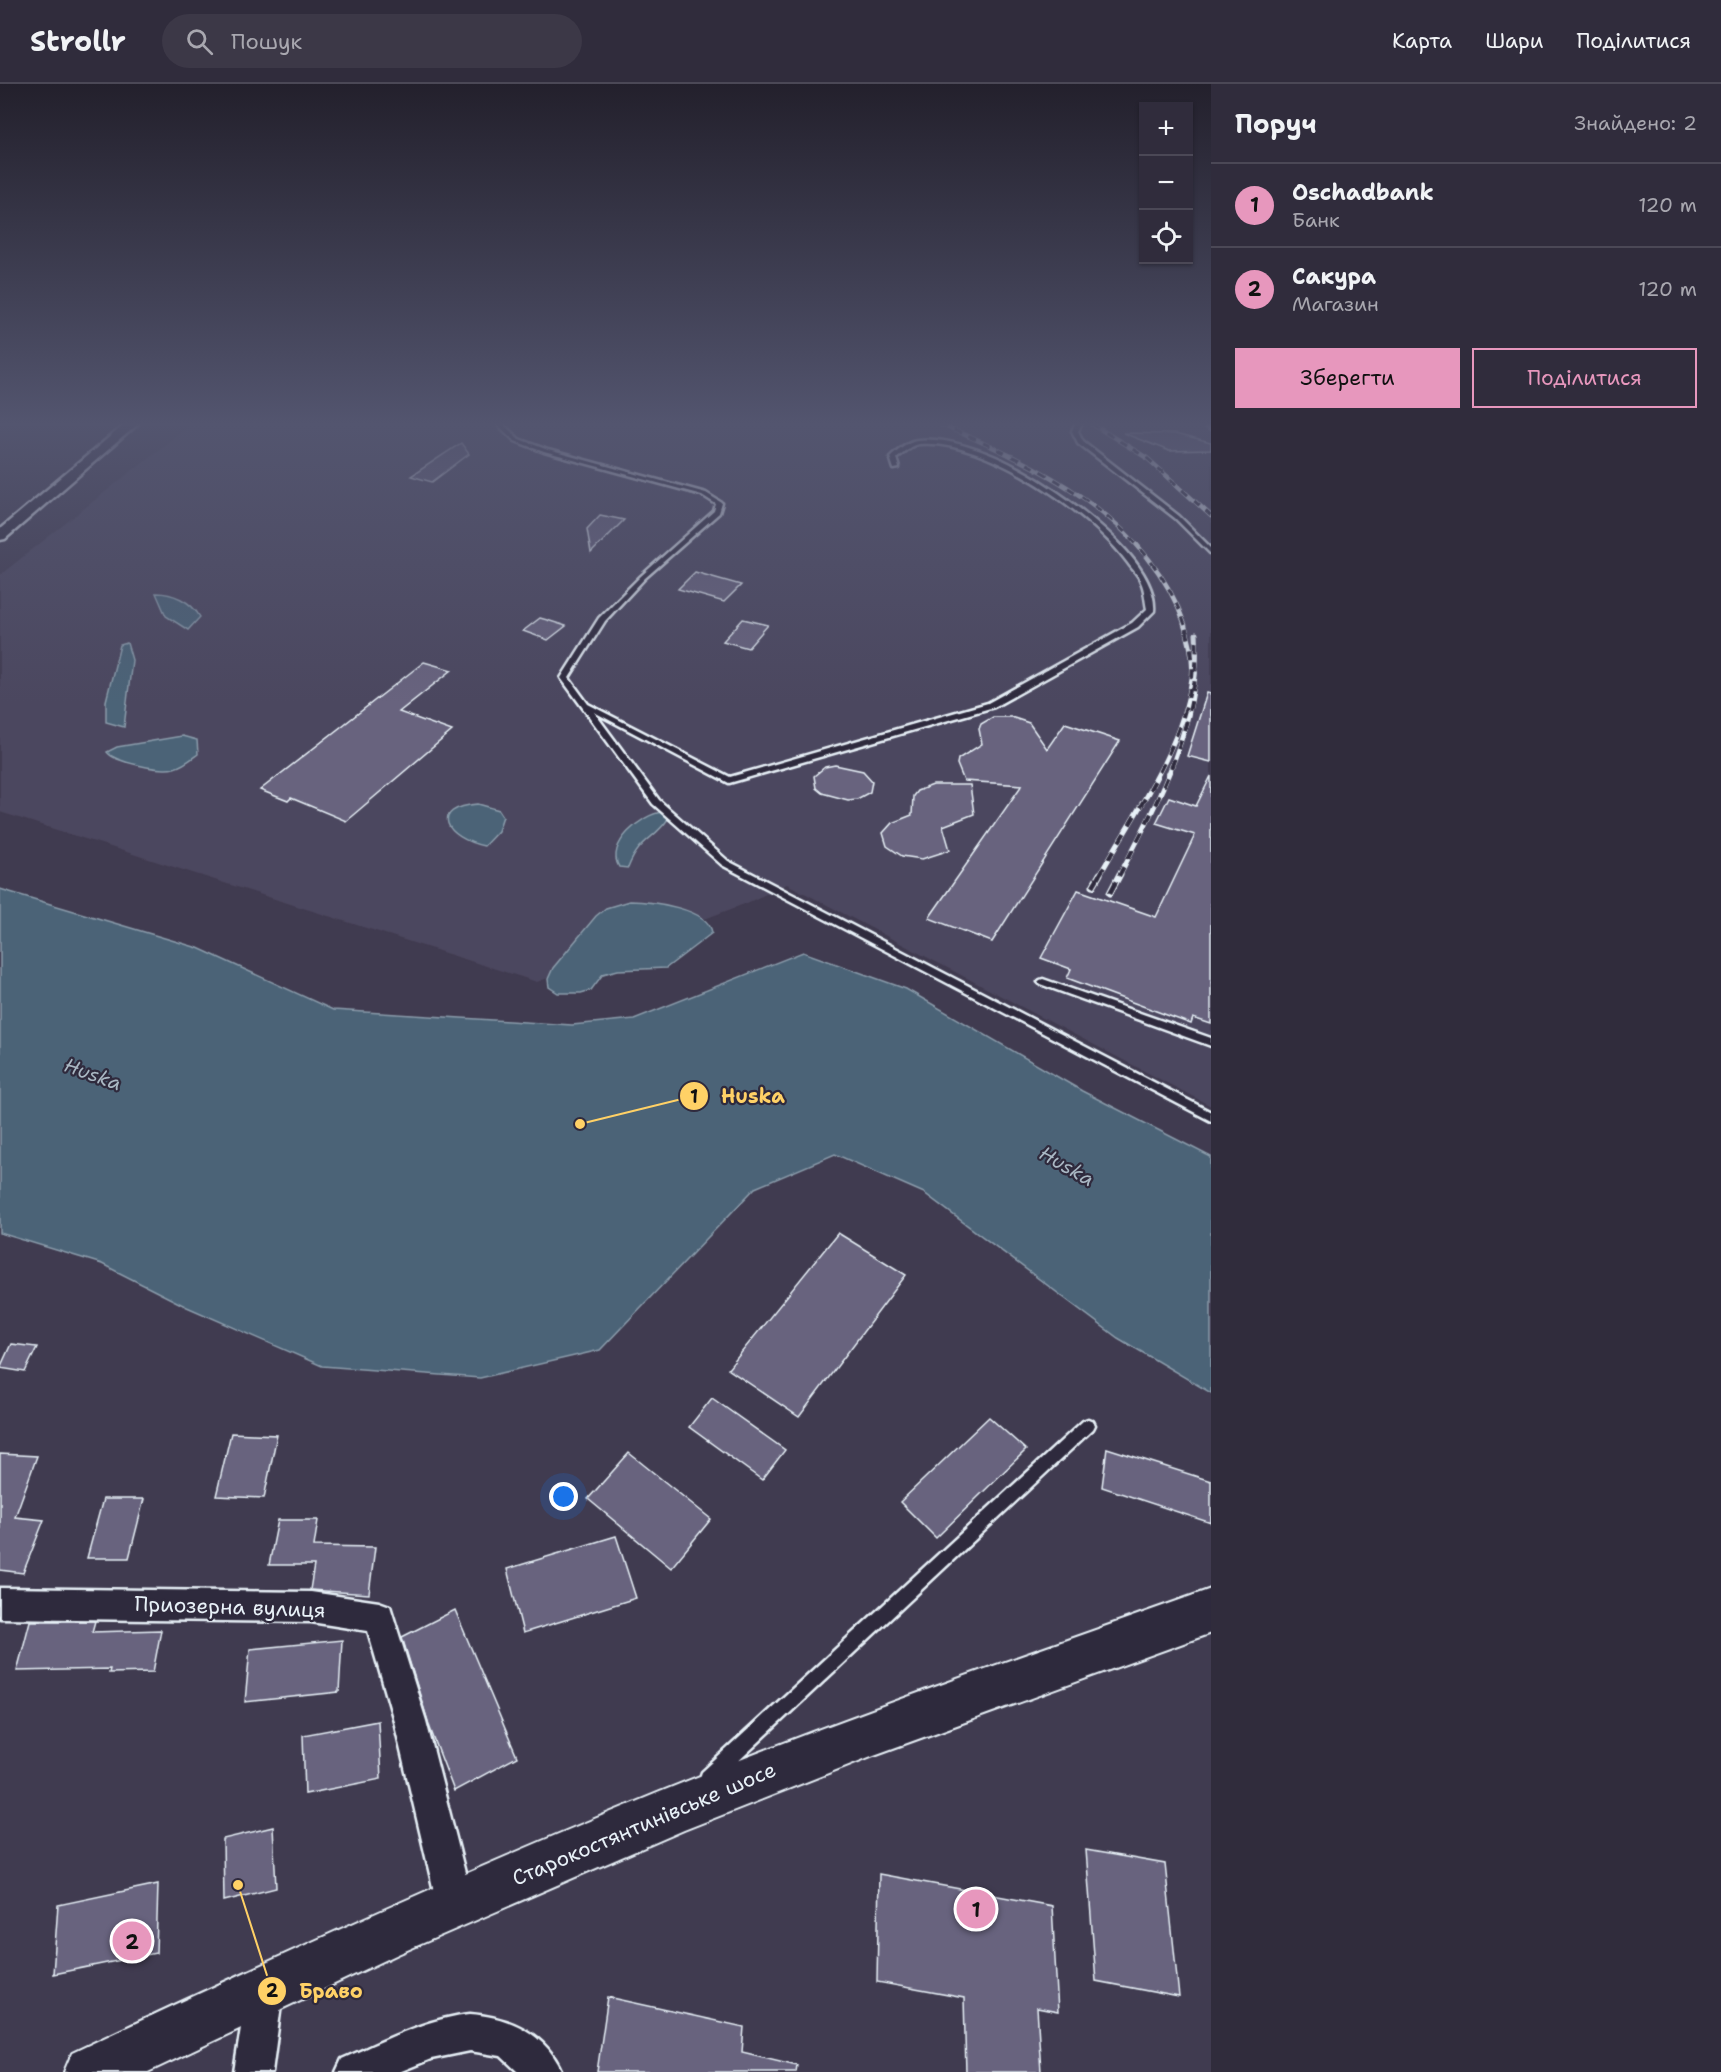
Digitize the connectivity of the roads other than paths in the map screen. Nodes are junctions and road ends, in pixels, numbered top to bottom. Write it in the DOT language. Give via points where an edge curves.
graph roads {
  1 [pos="23,517"];
  2 [pos="712,517"];
  3 [pos="1086,517"];
  4 [pos="1177,517"];
  5 [pos="0,536"];
  6 [pos="1211,552"];
  7 [pos="585,704"];
  8 [pos="1043,982"];
  9 [pos="1211,1042"];
  10 [pos="1211,1117"];
  11 [pos="1088,1425"];
  12 [pos="0,1603"];
  13 [pos="1211,1611"];
  14 [pos="675,1809"];
  15 [pos="455,1904"];
  16 [pos="265,1988"];
  17 [pos="91,2072"];
  18 [pos="253,2072"];
  19 [pos="355,2072"];
  20 [pos="543,2072"];
  1 -- 5 [label="street"];
  2 -- 7 [label="lane" via="643,577 602,620 565,678"];
  3 -- 7 [label="lane" via="1112,540 1143,578 1150,591 1151,609 1136,625 991,705 729,780"];
  4 -- 6 [label="lane"];
  7 -- 10 [label="lane" via="656,802 725,863"];
  8 -- 9 [label="lane"];
  11 -- 14 [label="lane"];
  12 -- 15 [label="street, Приозерна вулиця" via="310,1607 380,1617"];
  13 -- 14 [label="main road, Старокостянтинівське шосе"];
  14 -- 15 [label="main road, Старокостянтинівське шосе"];
  15 -- 16 [label="main road, Старокостянтинівське шосе"];
  16 -- 17 [label="main road, Старокостянтинівське шосе"];
  16 -- 18 [label="street"];
  19 -- 20 [label="street" via="441,2037 479,2031 511,2041"];
}
